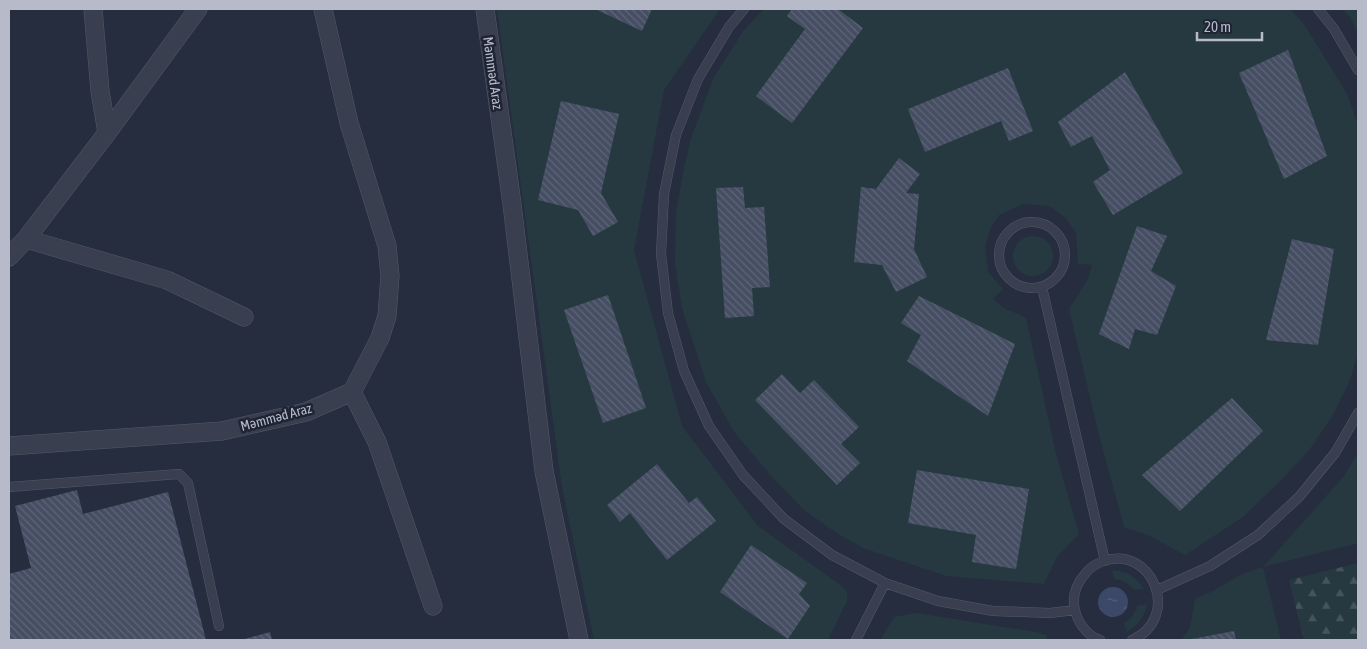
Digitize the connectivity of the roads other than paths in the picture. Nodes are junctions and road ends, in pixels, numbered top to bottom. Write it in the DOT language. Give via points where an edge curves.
graph roads {
  1 [pos="93,9"];
  2 [pos="198,9"];
  3 [pos="323,9"];
  4 [pos="484,9"];
  5 [pos="744,9"];
  6 [pos="1318,9"];
  7 [pos="1358,70"];
  8 [pos="107,133"];
  9 [pos="26,239"];
  10 [pos="9,257"];
  11 [pos="1042,287"];
  12 [pos="244,317"];
  13 [pos="352,392"];
  14 [pos="1358,413"];
  15 [pos="9,446"];
  16 [pos="9,487"];
  17 [pos="1105,561"];
  18 [pos="885,583"];
  19 [pos="1157,590"];
  20 [pos="433,606"];
  21 [pos="1075,610"];
  22 [pos="219,626"];
  23 [pos="579,640"];
  24 [pos="856,640"];
  25 [pos="1100,640"];
  26 [pos="1132,640"];
  1 -- 8 [label="street"];
  2 -- 8 [label="street"];
  3 -- 13 [label="street" via="349,123 387,246 390,276 387,316 380,338"];
  4 -- 23 [label="street, Məmməd Araz" via="512,204 544,471"];
  5 -- 18 [label="lane" via="729,27 698,79 676,135 664,194 661,254 668,313 684,371 709,426 743,475 784,519 832,555"];
  6 -- 7 [label="lane" via="1334,28"];
  8 -- 9 [label="street"];
  9 -- 10 [label="street"];
  9 -- 12 [label="street" via="168,280"];
  11 -- 11 [label="lane" via="1055,280 1063,268 1065,247 1061,236 1044,223 1021,223 1004,236 999,256 1001,268 1024,288"];
  11 -- 17 [label="lane"];
  13 -- 15 [label="street, Məmməd Araz" via="306,412 222,431"];
  13 -- 20 [label="street" via="377,442"];
  14 -- 19 [label="lane" via="1335,453 1305,490 1258,535 1210,566"];
  16 -- 22 [label="lane" via="178,474 188,483"];
  17 -- 19 [label="lane" via="1122,559 1134,562 1152,578"];
  17 -- 21 [label="lane" via="1088,570 1080,580 1075,591"];
  18 -- 21 [label="lane" via="938,601 994,611 1050,613"];
  18 -- 24 [label="lane"];
  19 -- 26 [label="lane" via="1159,602 1153,623"];
  21 -- 25 [label="lane" via="1080,624"];
}
